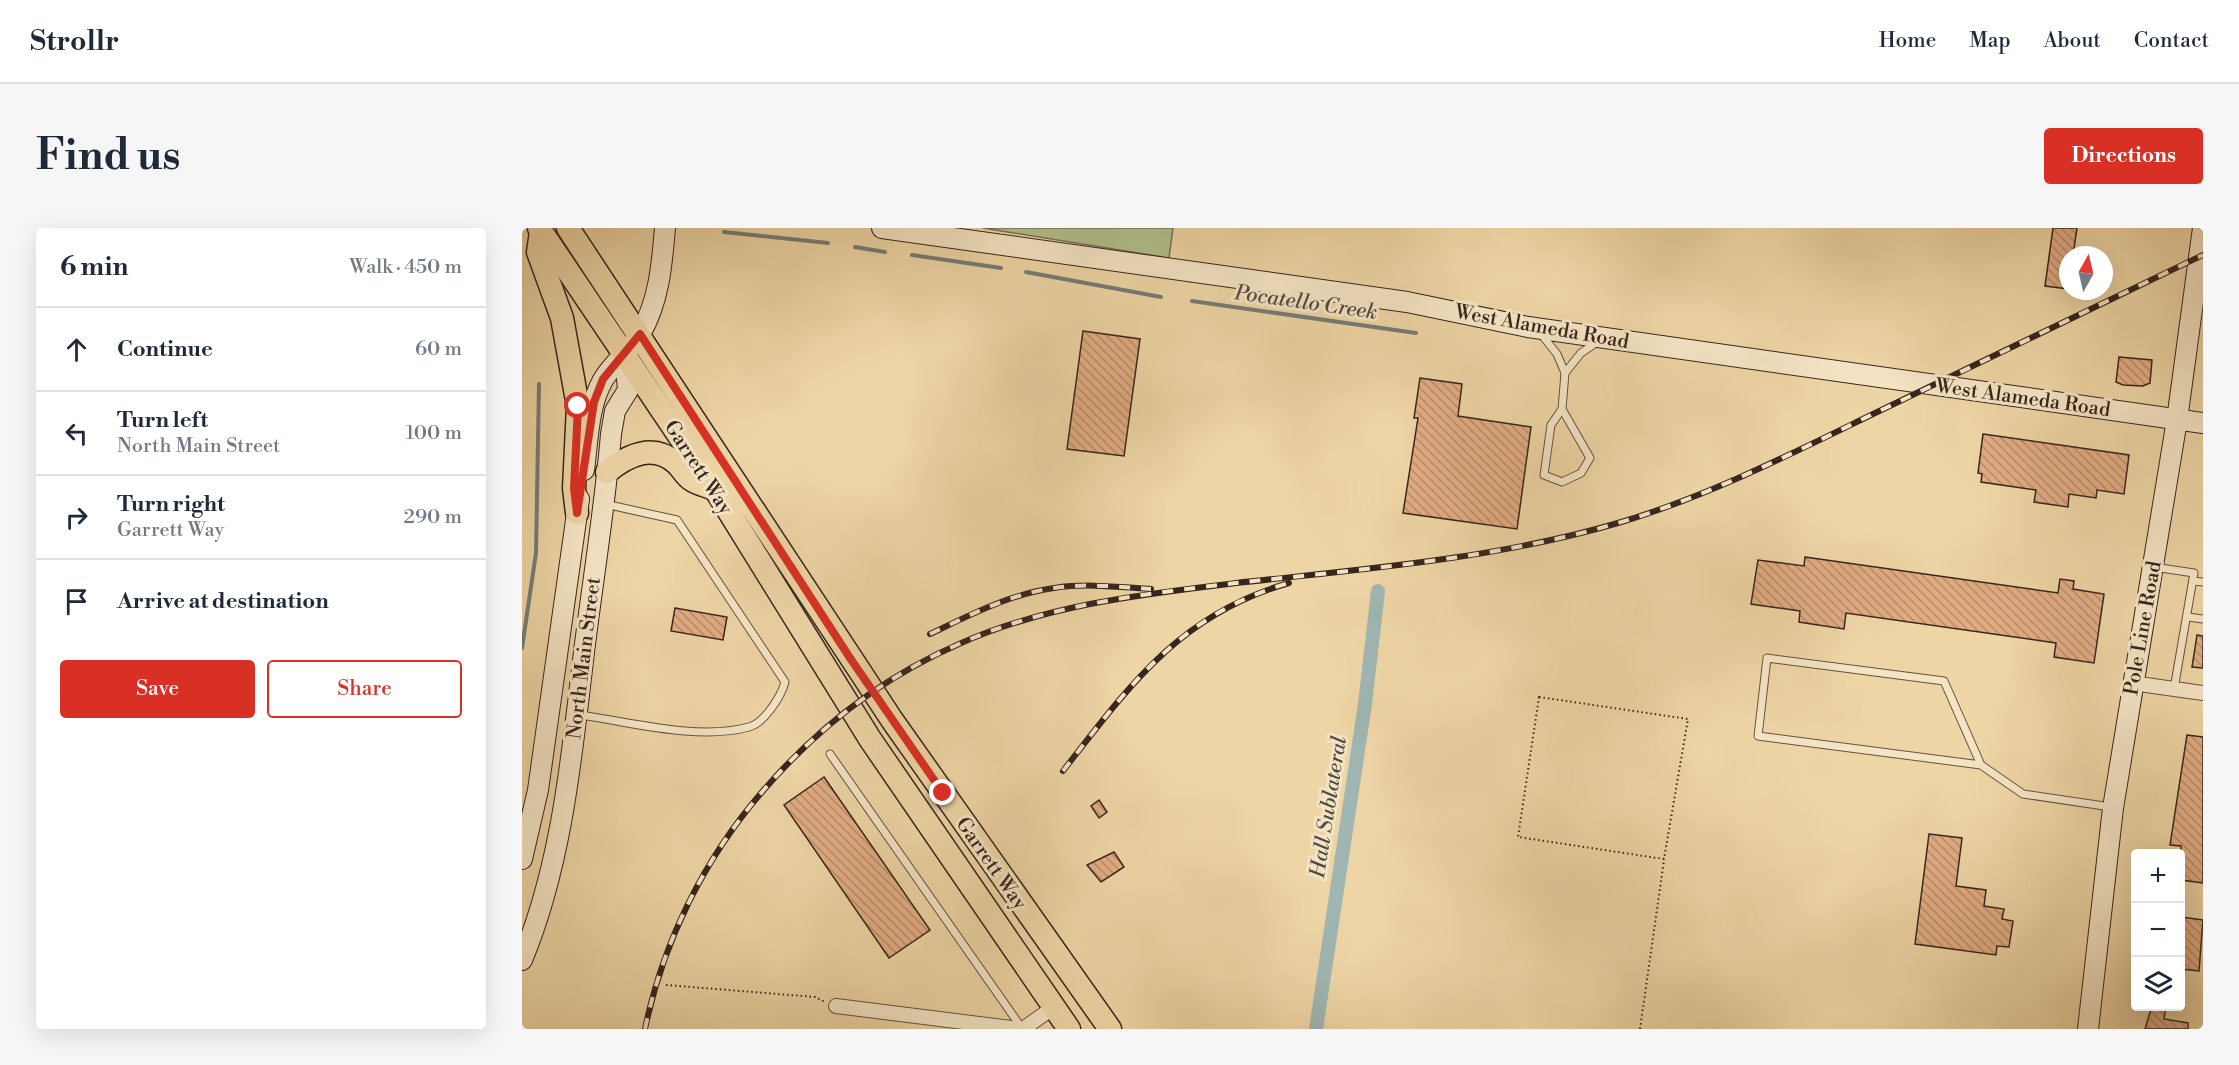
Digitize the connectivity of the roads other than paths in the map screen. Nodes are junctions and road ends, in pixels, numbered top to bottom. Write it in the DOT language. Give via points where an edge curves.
graph roads {
  1 [pos="568,228"];
  2 [pos="665,228"];
  3 [pos="882,228"];
  4 [pos="2203,228"];
  5 [pos="540,229"];
  6 [pos="1535,327"];
  7 [pos="640,334"];
  8 [pos="1606,338"];
  9 [pos="625,355"];
  10 [pos="1565,374"];
  11 [pos="1562,409"];
  12 [pos="2177,420"];
  13 [pos="2203,423"];
  14 [pos="607,472"];
  15 [pos="715,489"];
  16 [pos="603,504"];
  17 [pos="577,513"];
  18 [pos="2152,567"];
  19 [pos="2193,581"];
  20 [pos="2203,582"];
  21 [pos="2188,617"];
  22 [pos="2203,619"];
  23 [pos="2132,682"];
  24 [pos="2174,689"];
  25 [pos="2203,693"];
  26 [pos="577,715"];
  27 [pos="830,754"];
  28 [pos="1981,765"];
  29 [pos="538,790"];
  30 [pos="564,793"];
  31 [pos="2113,808"];
  32 [pos="522,858"];
  33 [pos="522,960"];
  34 [pos="836,1006"];
  35 [pos="1054,1007"];
  36 [pos="1022,1029"];
  37 [pos="1069,1029"];
  38 [pos="1110,1029"];
  39 [pos="2088,1029"];
  1 -- 7 [label="main road, Garrett Way"];
  2 -- 7 [label="main road, North Main Street" via="653,306"];
  3 -- 6 [label="main road, West Alameda Road" via="1407,302"];
  4 -- 12 [label="main road, Pole Line Road"];
  5 -- 9 [label="main road, Garrett Way"];
  5 -- 17 [label="main road" via="538,252 562,318 578,406 574,488"];
  6 -- 8 [label="main road, West Alameda Road"];
  6 -- 10 [label="lane" via="1557,354"];
  7 -- 9 [label="main road, North Main Street"];
  7 -- 38 [label="main road, Garrett Way" via="880,703"];
  8 -- 10 [label="lane" via="1588,346"];
  8 -- 12 [label="main road, West Alameda Road"];
  9 -- 14 [label="main road, North Main Street" via="628,390 615,411"];
  9 -- 15 [label="main road, Garrett Way"];
  9 -- 17 [label="main road, North Main Street" via="603,379 594,402"];
  10 -- 11 [label="lane"];
  11 -- 11 [label="lane" via="1551,425 1544,475 1562,482 1581,473 1590,458"];
  12 -- 13 [label="main road, West Alameda Road"];
  12 -- 18 [label="main road, Pole Line Road"];
  14 -- 15 [label="main road" via="621,460 641,452 654,452 677,463 690,479"];
  14 -- 16 [label="main road, North Main Street"];
  15 -- 35 [label="main road, Garrett Way" via="870,739"];
  16 -- 26 [label="main road, North Main Street"];
  16 -- 26 [label="lane" via="676,520 785,682 776,703 751,727 706,733"];
  17 -- 29 [label="main road, North Main Street"];
  18 -- 19 [label="lane" via="2194,573"];
  18 -- 23 [label="main road, Pole Line Road"];
  19 -- 20 [label="lane"];
  19 -- 21 [label="lane"];
  21 -- 22 [label="lane"];
  21 -- 24 [label="lane"];
  23 -- 24 [label="street"];
  23 -- 31 [label="main road, Pole Line Road"];
  24 -- 25 [label="street"];
  26 -- 30 [label="main road, North Main Street"];
  27 -- 36 [label="lane"];
  28 -- 28 [label="lane" via="1758,736 1767,658 1944,681"];
  28 -- 31 [label="lane" via="2023,795"];
  29 -- 30 [label="main road"];
  29 -- 32 [label="main road, North Main Street"];
  30 -- 33 [label="main road, North Main Street" via="549,878"];
  31 -- 39 [label="main road, Pole Line Road"];
  34 -- 36 [label="street"];
  35 -- 36 [label="street"];
  35 -- 37 [label="main road, Garrett Way"];
}
